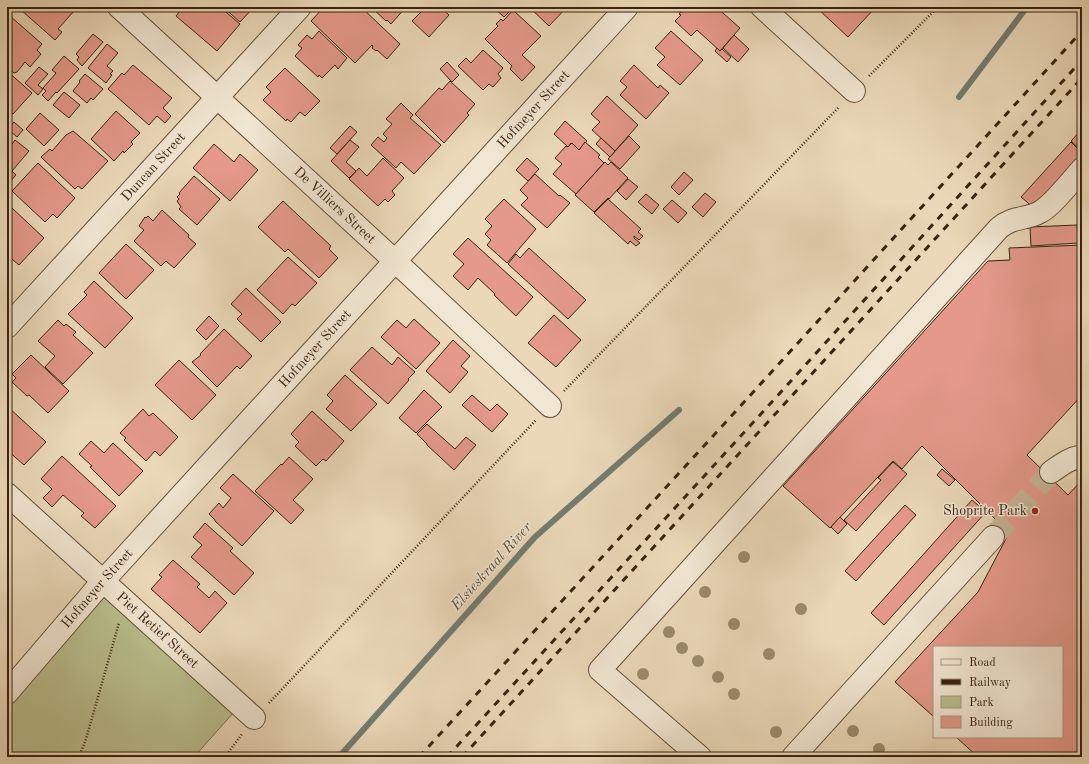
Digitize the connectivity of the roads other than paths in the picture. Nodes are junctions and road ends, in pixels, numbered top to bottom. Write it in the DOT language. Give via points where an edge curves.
graph roads {
  1 [pos="119,7"];
  2 [pos="300,7"];
  3 [pos="627,7"];
  4 [pos="762,7"];
  5 [pos="854,91"];
  6 [pos="217,97"];
  7 [pos="1082,169"];
  8 [pos="395,261"];
  9 [pos="7,327"];
  10 [pos="550,406"];
  11 [pos="1082,456"];
  12 [pos="1051,472"];
  13 [pos="7,494"];
  14 [pos="993,537"];
  15 [pos="103,581"];
  16 [pos="7,693"];
  17 [pos="254,718"];
  18 [pos="696,753"];
  19 [pos="793,757"];
  1 -- 6 [label="street, De Villiers Street"];
  2 -- 6 [label="street, Duncan Street"];
  3 -- 8 [label="street, Hofmeyer Street"];
  4 -- 5 [label="street"];
  6 -- 8 [label="street, De Villiers Street"];
  6 -- 9 [label="street, Duncan Street"];
  7 -- 18 [label="street" via="1045,209 1034,215 1008,221 999,228 600,670"];
  8 -- 10 [label="street, De Villiers Street"];
  8 -- 15 [label="street, Hofmeyer Street"];
  11 -- 12 [label="street" via="1064,463"];
  13 -- 15 [label="street, Piet Retief Street"];
  14 -- 19 [label="street"];
  15 -- 16 [label="street, Hofmeyer Street"];
  15 -- 17 [label="street, Piet Retief Street"];
}
